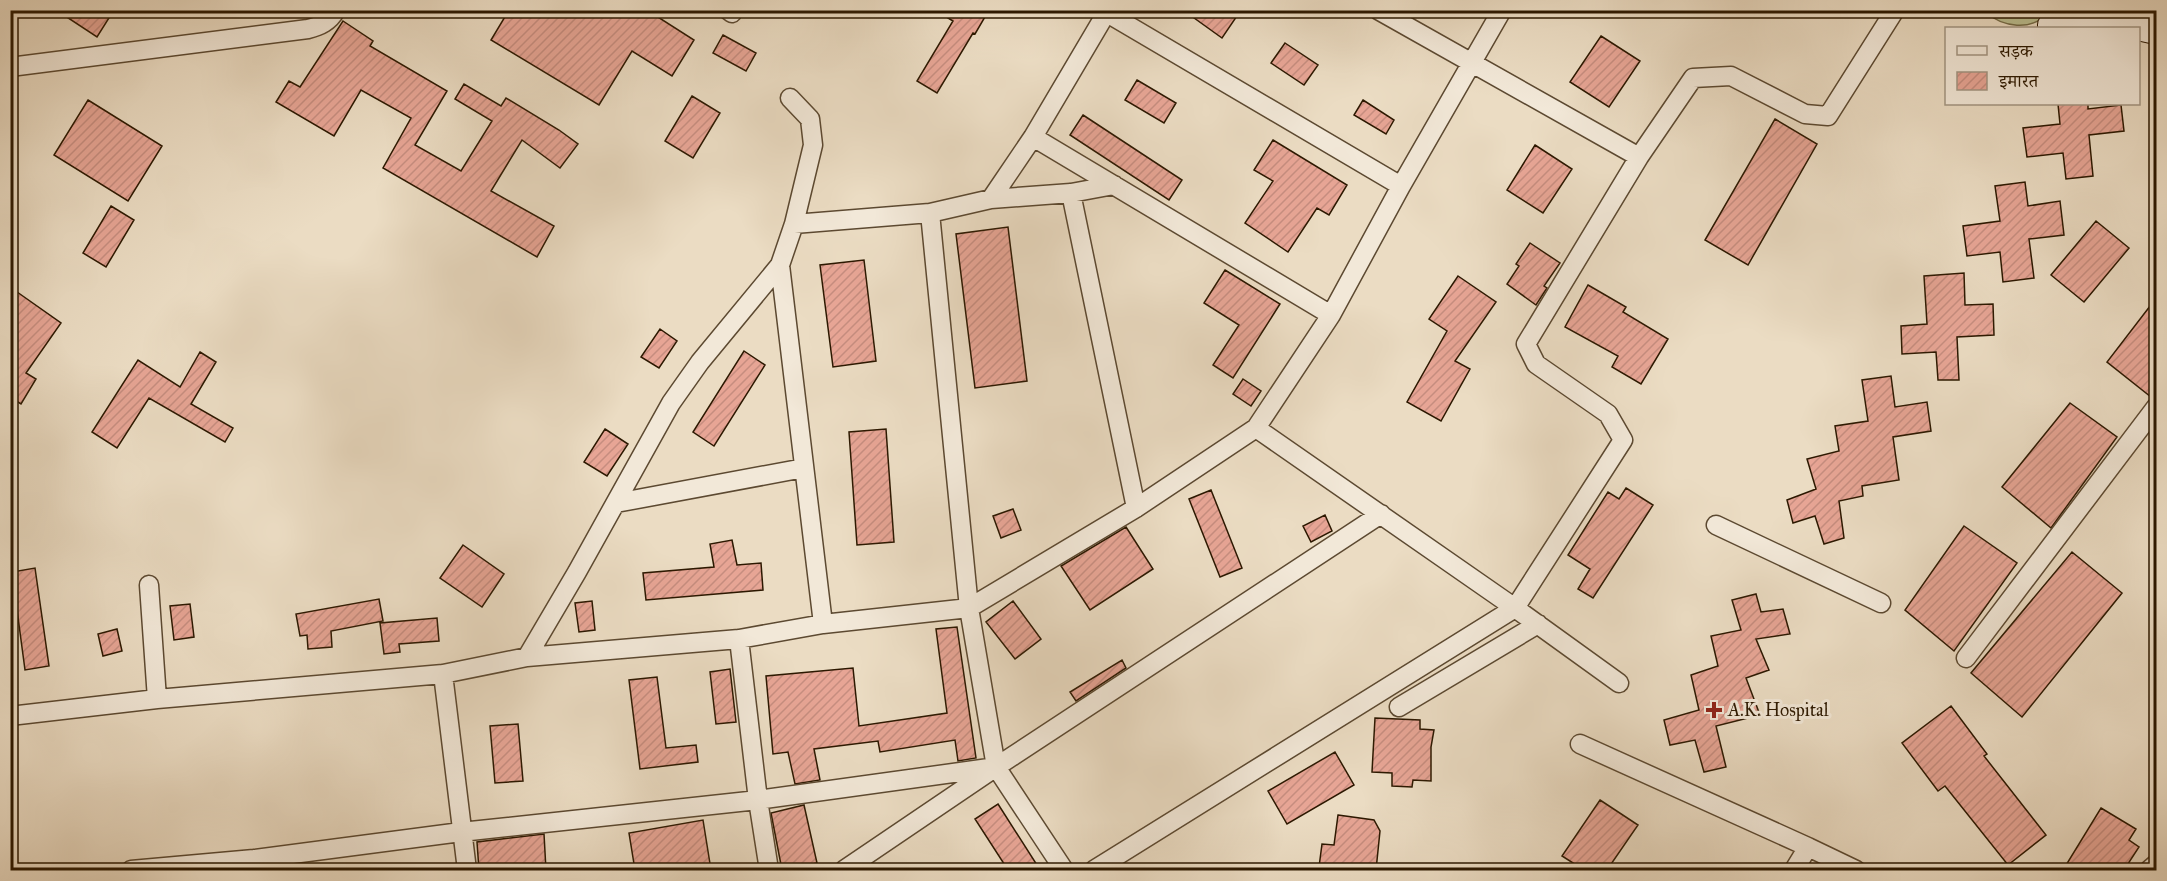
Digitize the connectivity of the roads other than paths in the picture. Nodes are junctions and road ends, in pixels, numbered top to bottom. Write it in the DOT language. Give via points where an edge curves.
graph roads {
  1 [pos="336,10"];
  2 [pos="1378,10"];
  3 [pos="1502,10"];
  4 [pos="1895,10"];
  5 [pos="1108,12"];
  6 [pos="2051,25"];
  7 [pos="2139,27"];
  8 [pos="2140,27"];
  9 [pos="2157,31"];
  10 [pos="1470,64"];
  11 [pos="10,67"];
  12 [pos="790,98"];
  13 [pos="1033,137"];
  14 [pos="1639,157"];
  15 [pos="1114,185"];
  16 [pos="1401,186"];
  17 [pos="1071,193"];
  18 [pos="991,199"];
  19 [pos="930,213"];
  20 [pos="794,224"];
  21 [pos="780,265"];
  22 [pos="1331,315"];
  23 [pos="2154,415"];
  24 [pos="1256,428"];
  25 [pos="804,468"];
  26 [pos="616,503"];
  27 [pos="1136,508"];
  28 [pos="1381,514"];
  29 [pos="1716,525"];
  30 [pos="149,585"];
  31 [pos="1881,603"];
  32 [pos="969,608"];
  33 [pos="1515,608"];
  34 [pos="823,624"];
  35 [pos="1538,624"];
  36 [pos="739,639"];
  37 [pos="527,657"];
  38 [pos="1966,658"];
  39 [pos="443,674"];
  40 [pos="1619,683"];
  41 [pos="158,699"];
  42 [pos="1399,707"];
  43 [pos="10,716"];
  44 [pos="1580,744"];
  45 [pos="996,767"];
  46 [pos="758,800"];
  47 [pos="461,832"];
  48 [pos="1808,847"];
  49 [pos="2157,864"];
  50 [pos="255,865"];
  51 [pos="131,870"];
  52 [pos="467,870"];
  53 [pos="769,870"];
  54 [pos="844,870"];
  55 [pos="1064,870"];
  56 [pos="1094,870"];
  57 [pos="1794,870"];
  58 [pos="1856,870"];
  59 [pos="2149,870"];
  1 -- 11 [label="street" via="321,26 308,29"];
  2 -- 10 [label="street"];
  3 -- 10 [label="street"];
  4 -- 14 [label="street" via="1828,116 1804,114 1731,76 1693,78"];
  5 -- 13 [label="street"];
  5 -- 16 [label="street"];
  6 -- 7 [label="main road" via="2098,18"];
  8 -- 9 [label="main road"];
  10 -- 14 [label="street"];
  10 -- 16 [label="street"];
  12 -- 20 [label="street" via="810,119 813,145"];
  13 -- 15 [label="street"];
  13 -- 18 [label="street"];
  14 -- 33 [label="street" via="1526,344 1536,364 1608,414 1623,440"];
  15 -- 17 [label="street"];
  15 -- 22 [label="street"];
  16 -- 22 [label="street"];
  17 -- 18 [label="street"];
  17 -- 27 [label="street"];
  18 -- 19 [label="street"];
  19 -- 20 [label="street"];
  19 -- 32 [label="street"];
  20 -- 21 [label="street"];
  21 -- 25 [label="street"];
  21 -- 26 [label="street" via="677,394"];
  22 -- 24 [label="street"];
  23 -- 38 [label="street"];
  24 -- 27 [label="street"];
  24 -- 28 [label="street"];
  25 -- 26 [label="street"];
  25 -- 34 [label="street"];
  26 -- 37 [label="street"];
  27 -- 32 [label="street"];
  28 -- 33 [label="street"];
  28 -- 45 [label="street"];
  29 -- 31 [label="street"];
  30 -- 41 [label="street"];
  32 -- 34 [label="street"];
  32 -- 45 [label="street"];
  33 -- 35 [label="street"];
  33 -- 56 [label="street"];
  34 -- 36 [label="street"];
  35 -- 40 [label="street"];
  35 -- 42 [label="street"];
  36 -- 37 [label="street"];
  36 -- 46 [label="street"];
  37 -- 39 [label="street"];
  39 -- 41 [label="street"];
  39 -- 47 [label="street"];
  41 -- 43 [label="street"];
  44 -- 48 [label="street"];
  45 -- 46 [label="street"];
  45 -- 54 [label="street"];
  45 -- 55 [label="street"];
  46 -- 47 [label="street"];
  46 -- 53 [label="street"];
  47 -- 50 [label="street"];
  47 -- 52 [label="street"];
  48 -- 57 [label="street"];
  48 -- 58 [label="street"];
  49 -- 59 [label="street"];
  50 -- 51 [label="street"];
}
